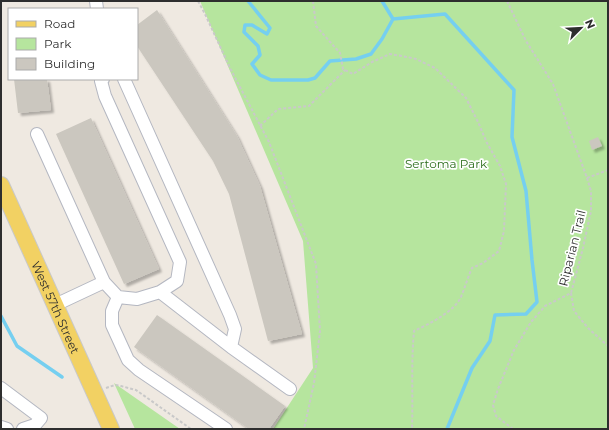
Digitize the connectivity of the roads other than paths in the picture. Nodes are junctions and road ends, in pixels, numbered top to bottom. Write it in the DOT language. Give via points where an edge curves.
graph roads {
  1 [pos="102,80"];
  2 [pos="124,80"];
  3 [pos="37,134"];
  4 [pos="1,185"];
  5 [pos="104,282"];
  6 [pos="160,292"];
  7 [pos="118,297"];
  8 [pos="55,305"];
  9 [pos="231,347"];
  10 [pos="1,388"];
  11 [pos="290,389"];
  12 [pos="1,427"];
  13 [pos="108,428"];
  14 [pos="7,429"];
  15 [pos="23,429"];
  16 [pos="226,429"];
  1 -- 6 [label="lane" via="105,96 180,262 177,280"];
  2 -- 9 [label="lane" via="230,315 235,329"];
  3 -- 5 [label="lane"];
  4 -- 8 [label="main road, West 57th Street"];
  5 -- 7 [label="lane"];
  5 -- 8 [label="lane"];
  6 -- 7 [label="lane" via="137,299"];
  6 -- 9 [label="lane"];
  7 -- 16 [label="lane" via="112,311 112,325 128,360 138,370"];
  8 -- 13 [label="main road, West 57th Street"];
  9 -- 11 [label="lane"];
  10 -- 15 [label="lane" via="41,418 35,425"];
  12 -- 14 [label="lane"];
}
